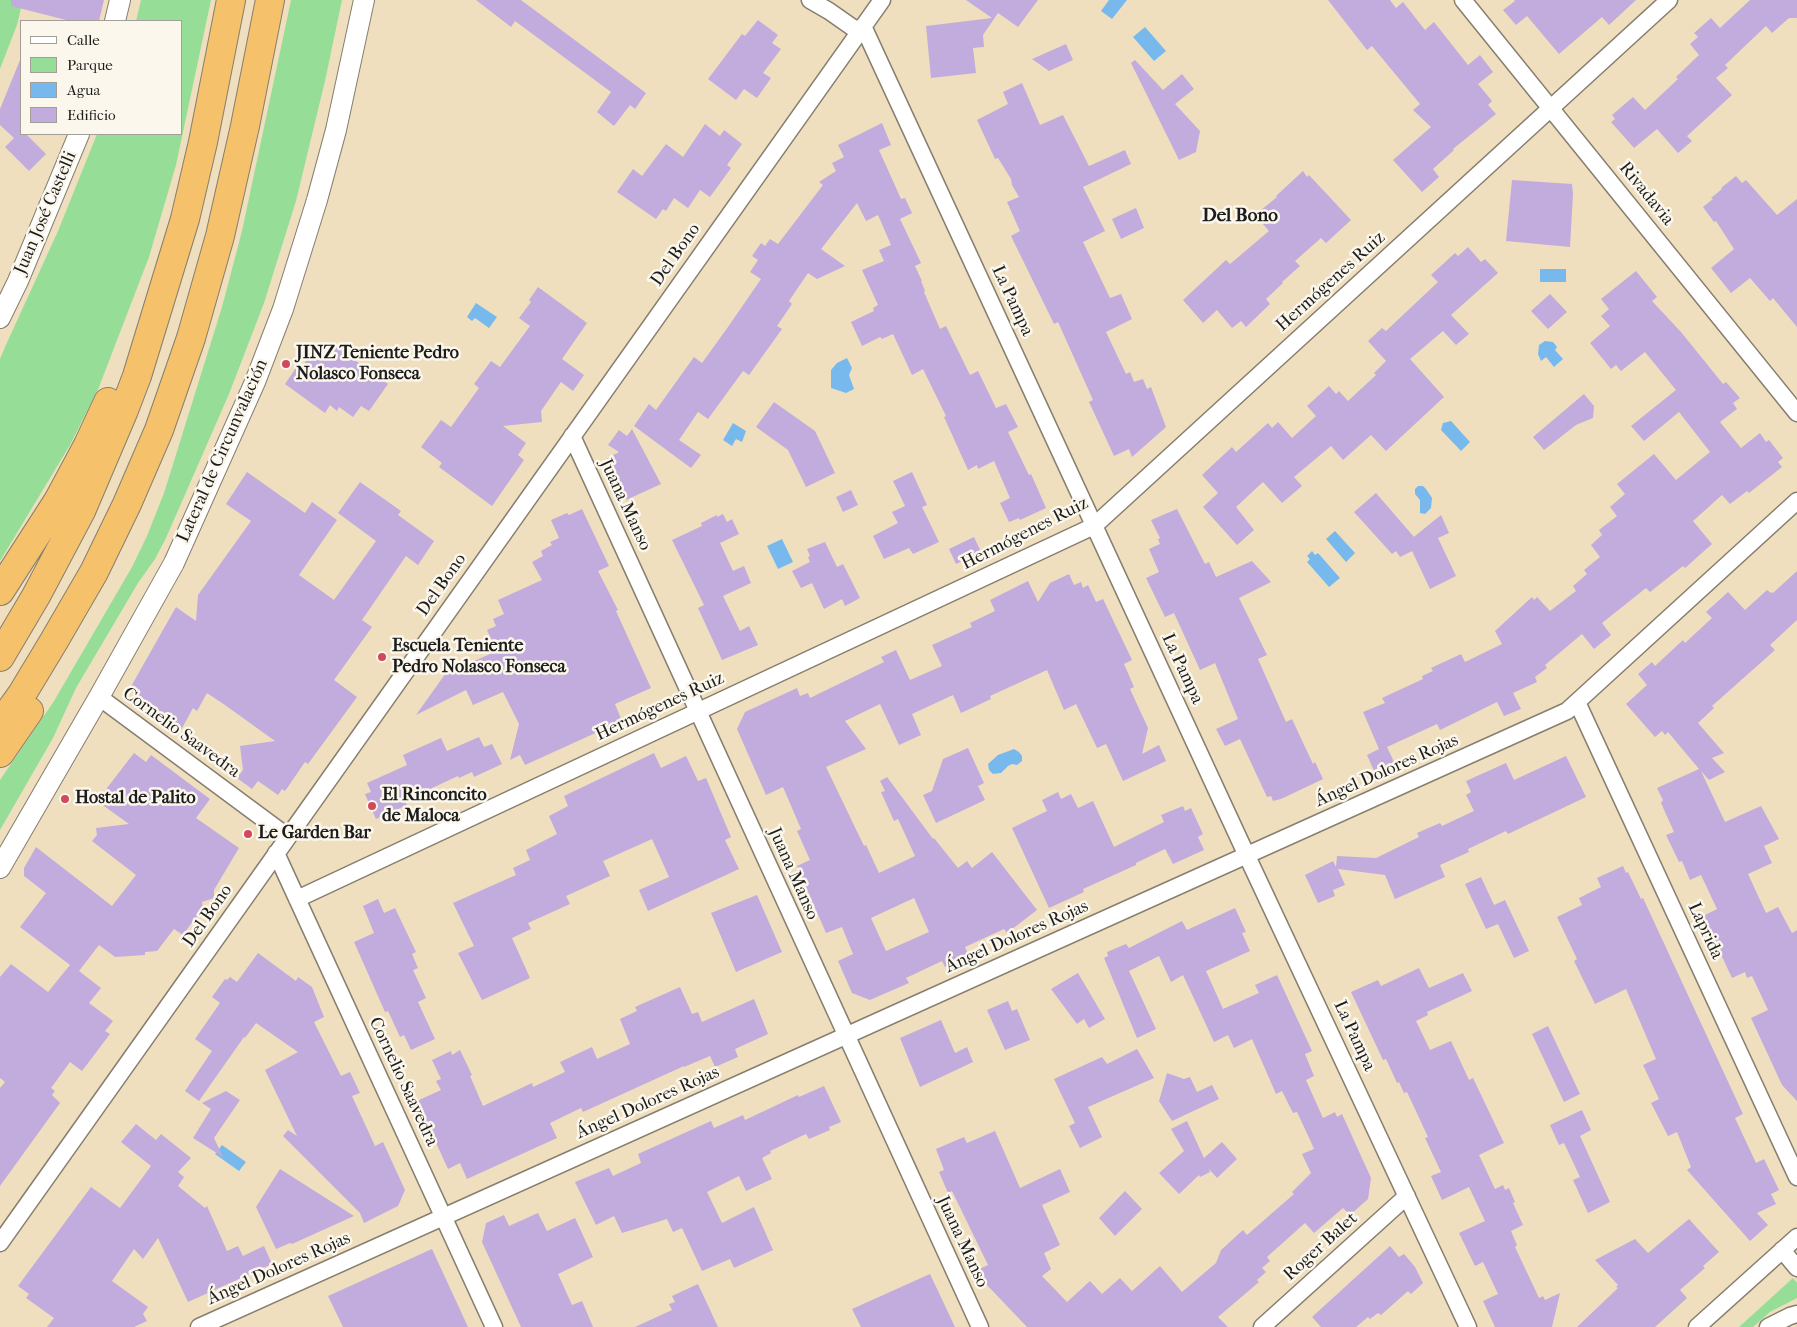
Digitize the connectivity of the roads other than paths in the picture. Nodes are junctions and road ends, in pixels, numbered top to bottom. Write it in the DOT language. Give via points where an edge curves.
graph roads {
  1 [pos="120,0"];
  2 [pos="231,0"];
  3 [pos="270,0"];
  4 [pos="364,0"];
  5 [pos="810,0"];
  6 [pos="882,0"];
  7 [pos="1463,0"];
  8 [pos="1669,0"];
  9 [pos="115,20"];
  10 [pos="861,29"];
  11 [pos="1551,108"];
  12 [pos="79,135"];
  13 [pos="158,308"];
  14 [pos="0,318"];
  15 [pos="1797,413"];
  16 [pos="572,436"];
  17 [pos="1797,501"];
  18 [pos="1094,526"];
  19 [pos="94,572"];
  20 [pos="0,591"];
  21 [pos="0,657"];
  22 [pos="99,697"];
  23 [pos="1577,702"];
  24 [pos="697,711"];
  25 [pos="0,725"];
  26 [pos="0,753"];
  27 [pos="288,837"];
  28 [pos="276,853"];
  29 [pos="1247,856"];
  30 [pos="0,868"];
  31 [pos="297,899"];
  32 [pos="845,1036"];
  33 [pos="1797,1177"];
  34 [pos="1407,1196"];
  35 [pos="443,1217"];
  36 [pos="1797,1237"];
  37 [pos="0,1242"];
  38 [pos="1782,1250"];
  39 [pos="1797,1268"];
  40 [pos="1797,1314"];
  41 [pos="199,1327"];
  42 [pos="494,1327"];
  43 [pos="980,1327"];
  44 [pos="1262,1327"];
  45 [pos="1468,1327"];
  46 [pos="1698,1327"];
  47 [pos="1768,1327"];
  1 -- 9 [label="street"];
  2 -- 13 [label="highway" via="195,180"];
  3 -- 19 [label="highway" via="220,236 191,338 153,444"];
  4 -- 22 [label="street, Lateral de Circunvalación" via="317,200 268,348 181,548"];
  5 -- 10 [label="street"];
  6 -- 10 [label="street, Del Bono"];
  7 -- 11 [label="street, Rivadavia"];
  8 -- 11 [label="street, Hermógenes Ruiz"];
  10 -- 16 [label="street, Del Bono"];
  10 -- 18 [label="street, La Pampa"];
  11 -- 15 [label="street, Rivadavia"];
  11 -- 18 [label="street, Hermógenes Ruiz"];
  12 -- 14 [label="street, Juan José Castelli"];
  13 -- 20 [label="highway" via="58,501"];
  13 -- 21 [label="highway" via="128,402 81,511"];
  16 -- 24 [label="street, Juana Manso"];
  16 -- 27 [label="street, Del Bono"];
  17 -- 23 [label="street, Ángel Dolores Rojas"];
  18 -- 24 [label="street, Hermógenes Ruiz"];
  18 -- 29 [label="street, La Pampa"];
  19 -- 25 [label="highway" via="22,694"];
  19 -- 26 [label="highway" via="77,631"];
  22 -- 27 [label="street, Cornelio Saavedra"];
  22 -- 30 [label="street, Lateral de Circunvalación"];
  23 -- 29 [label="street, Ángel Dolores Rojas" via="1567,711"];
  23 -- 33 [label="street, Laprida"];
  24 -- 31 [label="street, Hermógenes Ruiz"];
  24 -- 32 [label="street, Juana Manso"];
  27 -- 28 [label="street, Del Bono"];
  28 -- 31 [label="street, Cornelio Saavedra"];
  28 -- 37 [label="street, Del Bono"];
  29 -- 32 [label="street, Ángel Dolores Rojas"];
  29 -- 34 [label="street, La Pampa"];
  31 -- 35 [label="street, Cornelio Saavedra"];
  32 -- 35 [label="street, Ángel Dolores Rojas"];
  32 -- 43 [label="street, Juana Manso"];
  34 -- 44 [label="street, Roger Balet"];
  34 -- 45 [label="street, La Pampa"];
  35 -- 41 [label="street, Ángel Dolores Rojas"];
  35 -- 42 [label="street, Cornelio Saavedra"];
  36 -- 38 [label="street"];
  38 -- 39 [label="street"];
  38 -- 46 [label="street"];
  40 -- 47 [label="street"];
}
